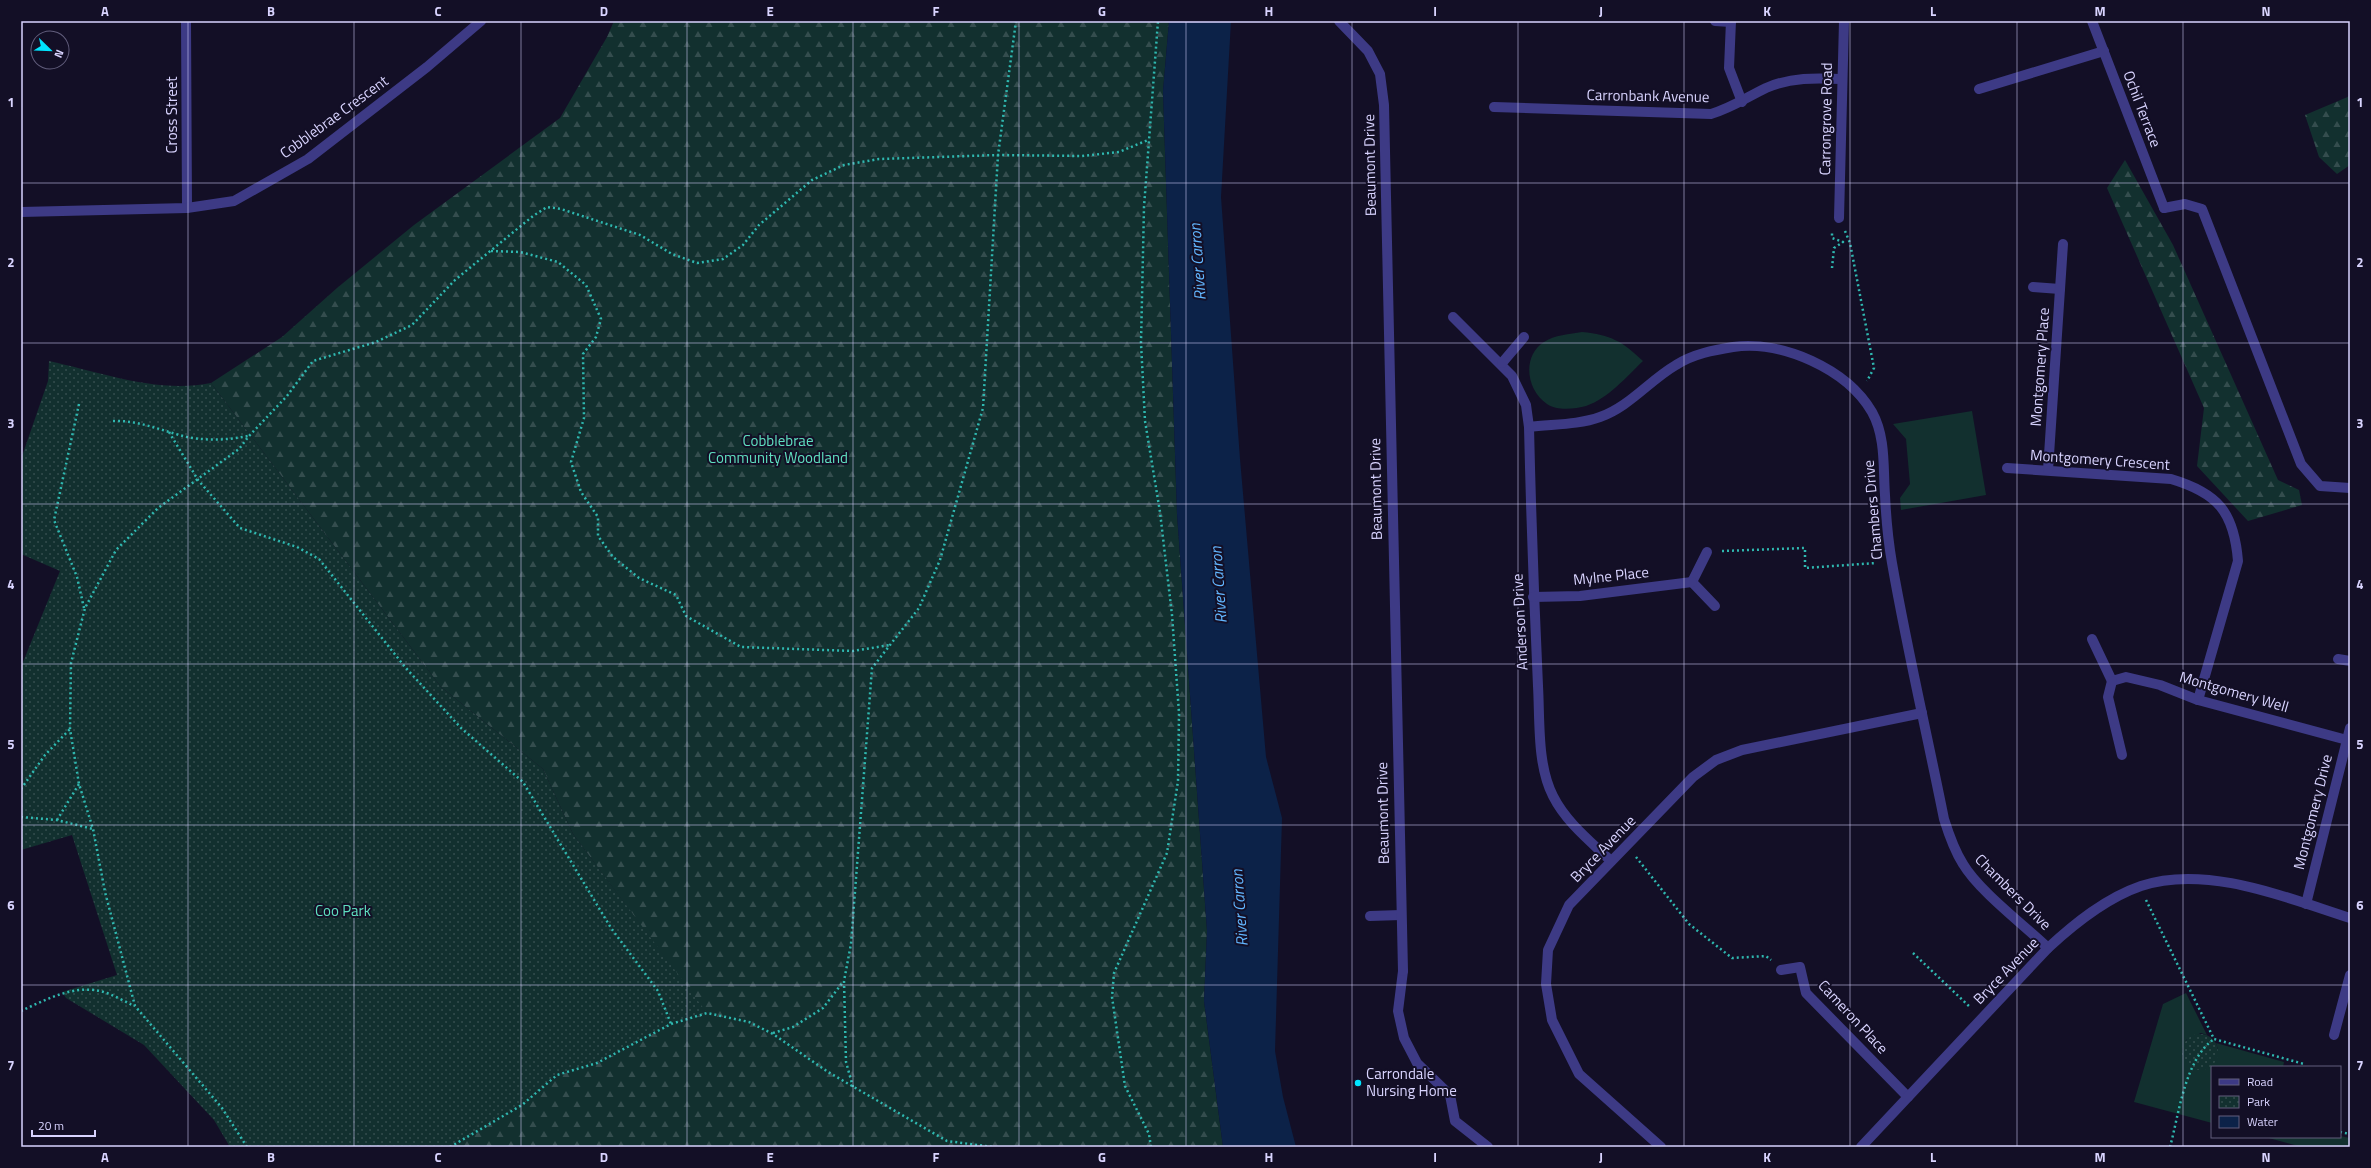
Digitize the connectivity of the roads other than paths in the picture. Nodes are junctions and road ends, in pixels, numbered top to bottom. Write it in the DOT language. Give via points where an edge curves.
graph roads {
  1 [pos="186,21"];
  2 [pos="481,21"];
  3 [pos="1339,21"];
  4 [pos="1715,21"];
  5 [pos="1731,21"];
  6 [pos="1844,21"];
  7 [pos="2092,21"];
  8 [pos="2104,51"];
  9 [pos="1842,79"];
  10 [pos="1979,89"];
  11 [pos="1742,102"];
  12 [pos="1494,107"];
  13 [pos="187,208"];
  14 [pos="21,212"];
  15 [pos="1839,218"];
  16 [pos="2063,244"];
  17 [pos="2033,288"];
  18 [pos="2060,289"];
  19 [pos="1453,317"];
  20 [pos="1524,337"];
  21 [pos="1502,363"];
  22 [pos="1529,426"];
  23 [pos="2007,468"];
  24 [pos="2048,470"];
  25 [pos="2350,488"];
  26 [pos="1707,552"];
  27 [pos="1692,582"];
  28 [pos="1534,597"];
  29 [pos="1715,606"];
  30 [pos="2092,639"];
  31 [pos="2338,659"];
  32 [pos="2350,661"];
  33 [pos="2112,681"];
  34 [pos="2198,700"];
  35 [pos="1922,713"];
  36 [pos="2350,728"];
  37 [pos="2347,740"];
  38 [pos="2122,755"];
  39 [pos="1611,861"];
  40 [pos="2306,904"];
  41 [pos="1401,915"];
  42 [pos="1370,916"];
  43 [pos="2350,918"];
  44 [pos="2048,948"];
  45 [pos="1781,970"];
  46 [pos="2350,975"];
  47 [pos="2334,1035"];
  48 [pos="1908,1097"];
  49 [pos="1488,1147"];
  50 [pos="1661,1147"];
  51 [pos="1861,1147"];
  1 -- 13 [label="street, Cross Street"];
  2 -- 13 [label="street, Cobblebrae Crescent" via="308,159 234,201"];
  3 -- 41 [label="street, Beaumont Drive" via="1368,51 1380,74 1384,105"];
  4 -- 5 [label="street"];
  5 -- 11 [label="street" via="1729,68"];
  6 -- 9 [label="street, Carrongrove Road"];
  7 -- 8 [label="street, Ochil Terrace"];
  8 -- 10 [label="street"];
  8 -- 25 [label="street, Ochil Terrace" via="2164,208 2185,204 2202,209 2301,464 2320,486"];
  9 -- 11 [label="street, Carronbank Avenue" via="1788,80 1766,88"];
  9 -- 15 [label="street, Carrongrove Road"];
  11 -- 12 [label="street, Carronbank Avenue" via="1711,114"];
  13 -- 14 [label="street, Cobblebrae Crescent"];
  16 -- 18 [label="street, Montgomery Place"];
  17 -- 18 [label="street, Montgomery Place"];
  18 -- 24 [label="street, Montgomery Place"];
  19 -- 21 [label="street, Anderson Drive"];
  20 -- 21 [label="street"];
  21 -- 22 [label="street, Anderson Drive" via="1512,376 1526,405"];
  22 -- 28 [label="street, Anderson Drive"];
  22 -- 35 [label="street, Chambers Drive" via="1601,417 1624,404 1677,364 1705,352 1736,346 1763,347 1790,353 1817,363 1844,380 1872,412 1881,434 1892,562"];
  23 -- 24 [label="street, Montgomery Crescent"];
  24 -- 34 [label="street, Montgomery Crescent" via="2171,479 2192,485 2222,507 2231,522 2238,561"];
  26 -- 27 [label="street"];
  27 -- 28 [label="street, Mylne Place" via="1580,596"];
  27 -- 29 [label="street"];
  28 -- 39 [label="street, Anderson Drive" via="1542,748 1546,775 1553,796 1568,819"];
  30 -- 33 [label="street"];
  31 -- 32 [label="street"];
  33 -- 34 [label="street, Montgomery Well" via="2126,677 2160,685"];
  33 -- 38 [label="street" via="2108,697"];
  34 -- 37 [label="street, Montgomery Well"];
  35 -- 39 [label="street, Bryce Avenue" via="1742,750 1716,760 1693,777"];
  35 -- 44 [label="street, Chambers Drive" via="1944,819 1952,845 1963,866 1978,884"];
  36 -- 37 [label="street, Montgomery Drive"];
  37 -- 40 [label="street, Montgomery Drive"];
  39 -- 50 [label="street, Bryce Avenue" via="1569,905 1548,950 1546,984 1552,1020 1579,1074"];
  40 -- 43 [label="street, Bryce Avenue"];
  40 -- 44 [label="street, Bryce Avenue" via="2231,883 2196,879 2167,880 2140,886 2103,905 2074,923"];
  41 -- 42 [label="street"];
  41 -- 49 [label="street, Beaumont Drive" via="1403,971 1398,1012 1404,1038 1416,1063 1450,1095 1455,1121"];
  44 -- 48 [label="street, Bryce Avenue"];
  45 -- 48 [label="street, Cameron Place" via="1800,967 1806,993"];
  46 -- 47 [label="street"];
  48 -- 51 [label="street, Bryce Avenue"];
}
